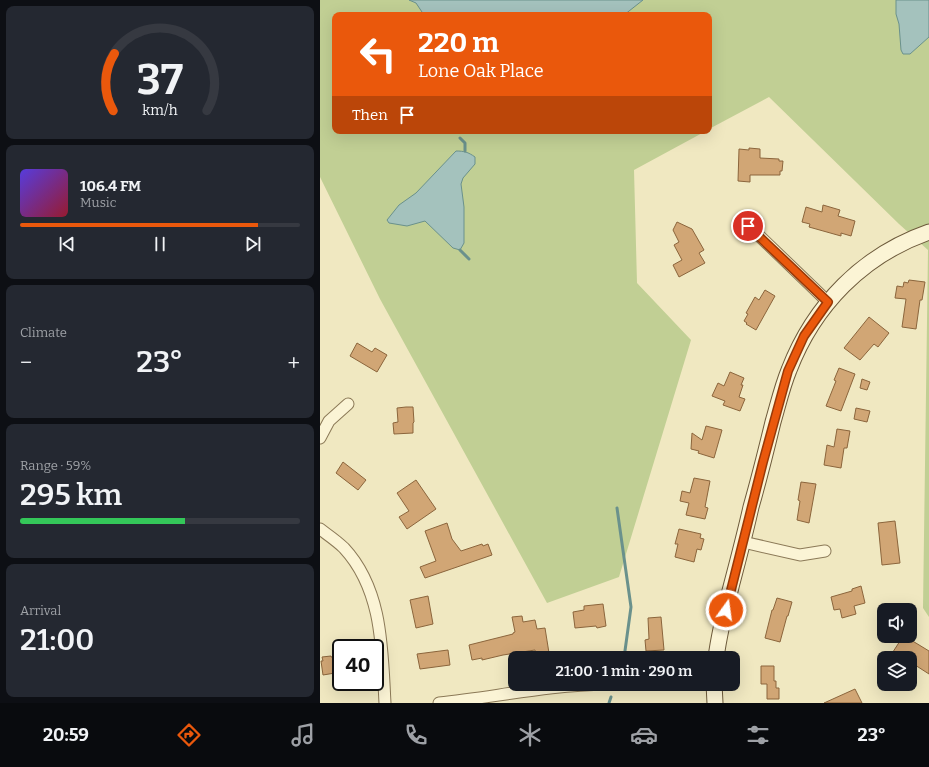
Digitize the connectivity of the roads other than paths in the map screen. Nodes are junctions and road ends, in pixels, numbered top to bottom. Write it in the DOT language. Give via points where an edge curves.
graph roads {
  1 [pos="748,226"];
  2 [pos="929,232"];
  3 [pos="828,302"];
  4 [pos="348,404"];
  5 [pos="320,438"];
  6 [pos="320,529"];
  7 [pos="743,542"];
  8 [pos="825,550"];
  9 [pos="717,651"];
  10 [pos="532,691"];
  11 [pos="714,691"];
  12 [pos="484,700"];
  13 [pos="385,703"];
  14 [pos="439,703"];
  15 [pos="715,703"];
  1 -- 3 [label="street"];
  2 -- 3 [label="street" via="902,243 870,262"];
  3 -- 7 [label="street" via="804,336 788,371"];
  4 -- 5 [label="street" via="329,421"];
  6 -- 13 [label="street" via="344,548 367,582 378,620"];
  7 -- 8 [label="street" via="800,555"];
  7 -- 9 [label="street"];
  10 -- 12 [label="street"];
  11 -- 15 [label="street"];
  12 -- 14 [label="street"];
}
